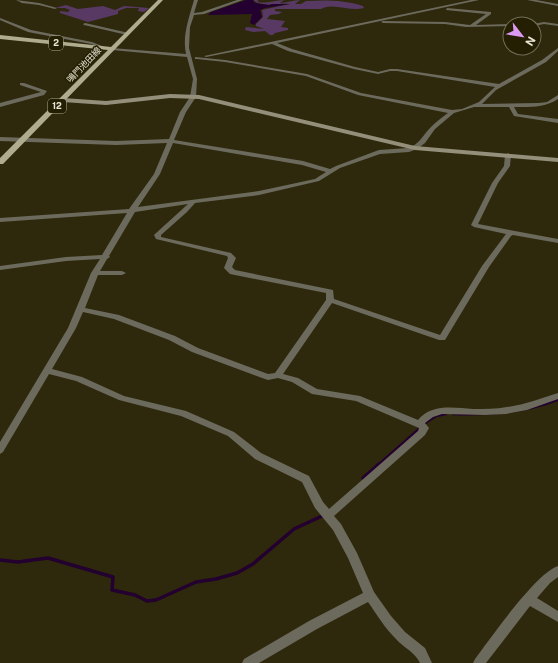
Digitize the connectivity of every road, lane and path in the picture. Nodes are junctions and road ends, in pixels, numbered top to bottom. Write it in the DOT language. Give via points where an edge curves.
graph roads {
  1 [pos="18,0"];
  2 [pos="161,0"];
  3 [pos="196,0"];
  4 [pos="241,0"];
  5 [pos="477,0"];
  6 [pos="529,0"];
  7 [pos="558,5"];
  8 [pos="54,8"];
  9 [pos="439,8"];
  10 [pos="192,14"];
  11 [pos="0,19"];
  12 [pos="376,21"];
  13 [pos="542,23"];
  14 [pos="85,24"];
  15 [pos="472,25"];
  16 [pos="502,25"];
  17 [pos="558,25"];
  18 [pos="127,34"];
  19 [pos="0,37"];
  20 [pos="274,43"];
  21 [pos="105,48"];
  22 [pos="112,49"];
  23 [pos="558,49"];
  24 [pos="188,57"];
  25 [pos="197,58"];
  26 [pos="22,84"];
  27 [pos="500,86"];
  28 [pos="193,97"];
  29 [pos="558,97"];
  30 [pos="63,100"];
  31 [pos="0,105"];
  32 [pos="510,105"];
  33 [pos="474,106"];
  34 [pos="452,112"];
  35 [pos="558,121"];
  36 [pos="0,139"];
  37 [pos="22,139"];
  38 [pos="171,141"];
  39 [pos="415,148"];
  40 [pos="508,155"];
  41 [pos="558,160"];
  42 [pos="0,162"];
  43 [pos="330,171"];
  44 [pos="193,202"];
  45 [pos="132,210"];
  46 [pos="0,220"];
  47 [pos="512,234"];
  48 [pos="558,240"];
  49 [pos="106,257"];
  50 [pos="0,268"];
  51 [pos="95,273"];
  52 [pos="122,273"];
  53 [pos="330,300"];
  54 [pos="81,309"];
  55 [pos="47,370"];
  56 [pos="278,375"];
  57 [pos="558,396"];
  58 [pos="422,425"];
  59 [pos="0,450"];
  60 [pos="328,516"];
  61 [pos="558,571"];
  62 [pos="370,595"];
  63 [pos="529,599"];
  64 [pos="558,617"];
  65 [pos="248,663"];
  66 [pos="426,663"];
  67 [pos="479,663"];
  1 -- 8 [label="street"];
  2 -- 18 [label="main road, 鳴門池田線"];
  3 -- 10 [label="street"];
  4 -- 10 [label="street" via="203,13"];
  5 -- 9 [label="street"];
  6 -- 7 [label="street"];
  9 -- 12 [label="street"];
  9 -- 15 [label="street" via="490,13"];
  10 -- 24 [label="street" via="188,27"];
  11 -- 21 [label="street" via="30,30"];
  12 -- 15 [label="street"];
  12 -- 20 [label="street"];
  13 -- 17 [label="street"];
  14 -- 18 [label="street"];
  15 -- 16 [label="street"];
  18 -- 22 [label="main road, 鳴門池田線"];
  19 -- 21 [label="main road, 2"];
  20 -- 25 [label="street"];
  20 -- 27 [label="street" via="286,49 372,72 397,70"];
  21 -- 22 [label="main road, 2"];
  22 -- 24 [label="street"];
  22 -- 30 [label="main road, 鳴門池田線 / 12"];
  23 -- 27 [label="street" via="544,61"];
  24 -- 25 [label="street"];
  24 -- 28 [label="street" via="195,79"];
  25 -- 34 [label="street" via="307,75 360,94"];
  26 -- 31 [label="street" via="44,91 42,94"];
  27 -- 33 [label="street"];
  28 -- 30 [label="street" via="156,96 106,103"];
  28 -- 38 [label="street" via="183,112"];
  28 -- 39 [label="street"];
  29 -- 32 [label="street" via="540,105"];
  30 -- 37 [label="main road, 鳴門池田線 / 12"];
  32 -- 33 [label="street"];
  32 -- 35 [label="street" via="516,115"];
  33 -- 34 [label="street"];
  34 -- 39 [label="street"];
  36 -- 37 [label="street"];
  37 -- 38 [label="street" via="116,143"];
  37 -- 42 [label="main road, 鳴門池田線 / 12"];
  38 -- 43 [label="street" via="303,163"];
  38 -- 45 [label="street" via="157,174"];
  39 -- 40 [label="street"];
  39 -- 43 [label="street" via="379,152"];
  40 -- 41 [label="street"];
  40 -- 47 [label="street" via="507,166 495,183 474,225"];
  43 -- 44 [label="street" via="308,183"];
  44 -- 45 [label="street"];
  44 -- 53 [label="street" via="157,235 158,238 229,254 232,258 228,268 232,272 330,292"];
  45 -- 46 [label="street"];
  45 -- 49 [label="street"];
  47 -- 48 [label="street"];
  47 -- 53 [label="street" via="486,266 442,338"];
  49 -- 50 [label="street" via="59,258"];
  49 -- 51 [label="street"];
  51 -- 52 [label="street"];
  51 -- 54 [label="street"];
  53 -- 56 [label="street"];
  54 -- 55 [label="street"];
  54 -- 56 [label="street" via="116,317 268,377"];
  55 -- 59 [label="street"];
  55 -- 60 [label="street" via="79,379 122,398 183,413 231,434 258,456 306,479 319,505"];
  56 -- 58 [label="street" via="295,380 315,392 357,398"];
  57 -- 58 [label="street" via="507,411 436,412 422,421"];
  58 -- 60 [label="street" via="422,433"];
  60 -- 62 [label="street" via="353,556"];
  61 -- 63 [label="street"];
  62 -- 65 [label="street"];
  62 -- 66 [label="street" via="401,636 421,652"];
  63 -- 64 [label="street"];
  63 -- 67 [label="street"];
}
